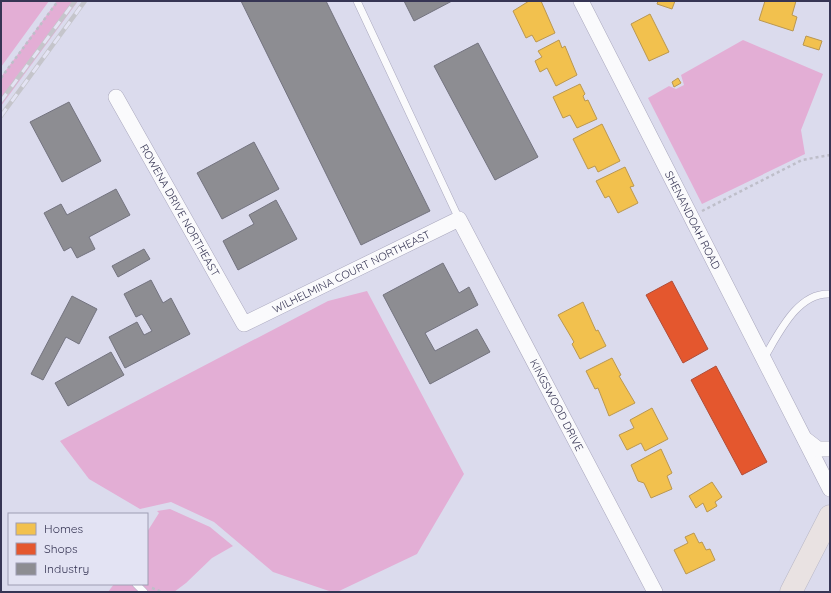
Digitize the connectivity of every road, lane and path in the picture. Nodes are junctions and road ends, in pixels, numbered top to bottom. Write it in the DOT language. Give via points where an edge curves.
graph roads {
  1 [pos="58,1"];
  2 [pos="357,1"];
  3 [pos="581,1"];
  4 [pos="1,78"];
  5 [pos="116,96"];
  6 [pos="830,155"];
  7 [pos="691,216"];
  8 [pos="459,219"];
  9 [pos="830,294"];
  10 [pos="244,324"];
  11 [pos="764,358"];
  12 [pos="805,439"];
  13 [pos="830,449"];
  14 [pos="830,489"];
  15 [pos="830,516"];
  16 [pos="655,592"];
  17 [pos="791,592"];
  1 -- 4 [label="path"];
  2 -- 8 [label="lane"];
  3 -- 7 [label="street, SHENANDOAH ROAD"];
  5 -- 10 [label="street, ROWENA DRIVE NORTHEAST"];
  6 -- 7 [label="path" via="802,160"];
  7 -- 11 [label="street, SHENANDOAH ROAD"];
  8 -- 10 [label="street, WILHELMINA COURT NORTHEAST"];
  8 -- 16 [label="street, KINGSWOOD DRIVE"];
  9 -- 11 [label="lane" via="804,302 784,322"];
  11 -- 12 [label="street, SHENANDOAH ROAD"];
  12 -- 13 [label="street" via="818,449"];
  12 -- 14 [label="street, SHENANDOAH ROAD"];
  15 -- 17 [label="main road"];
}
